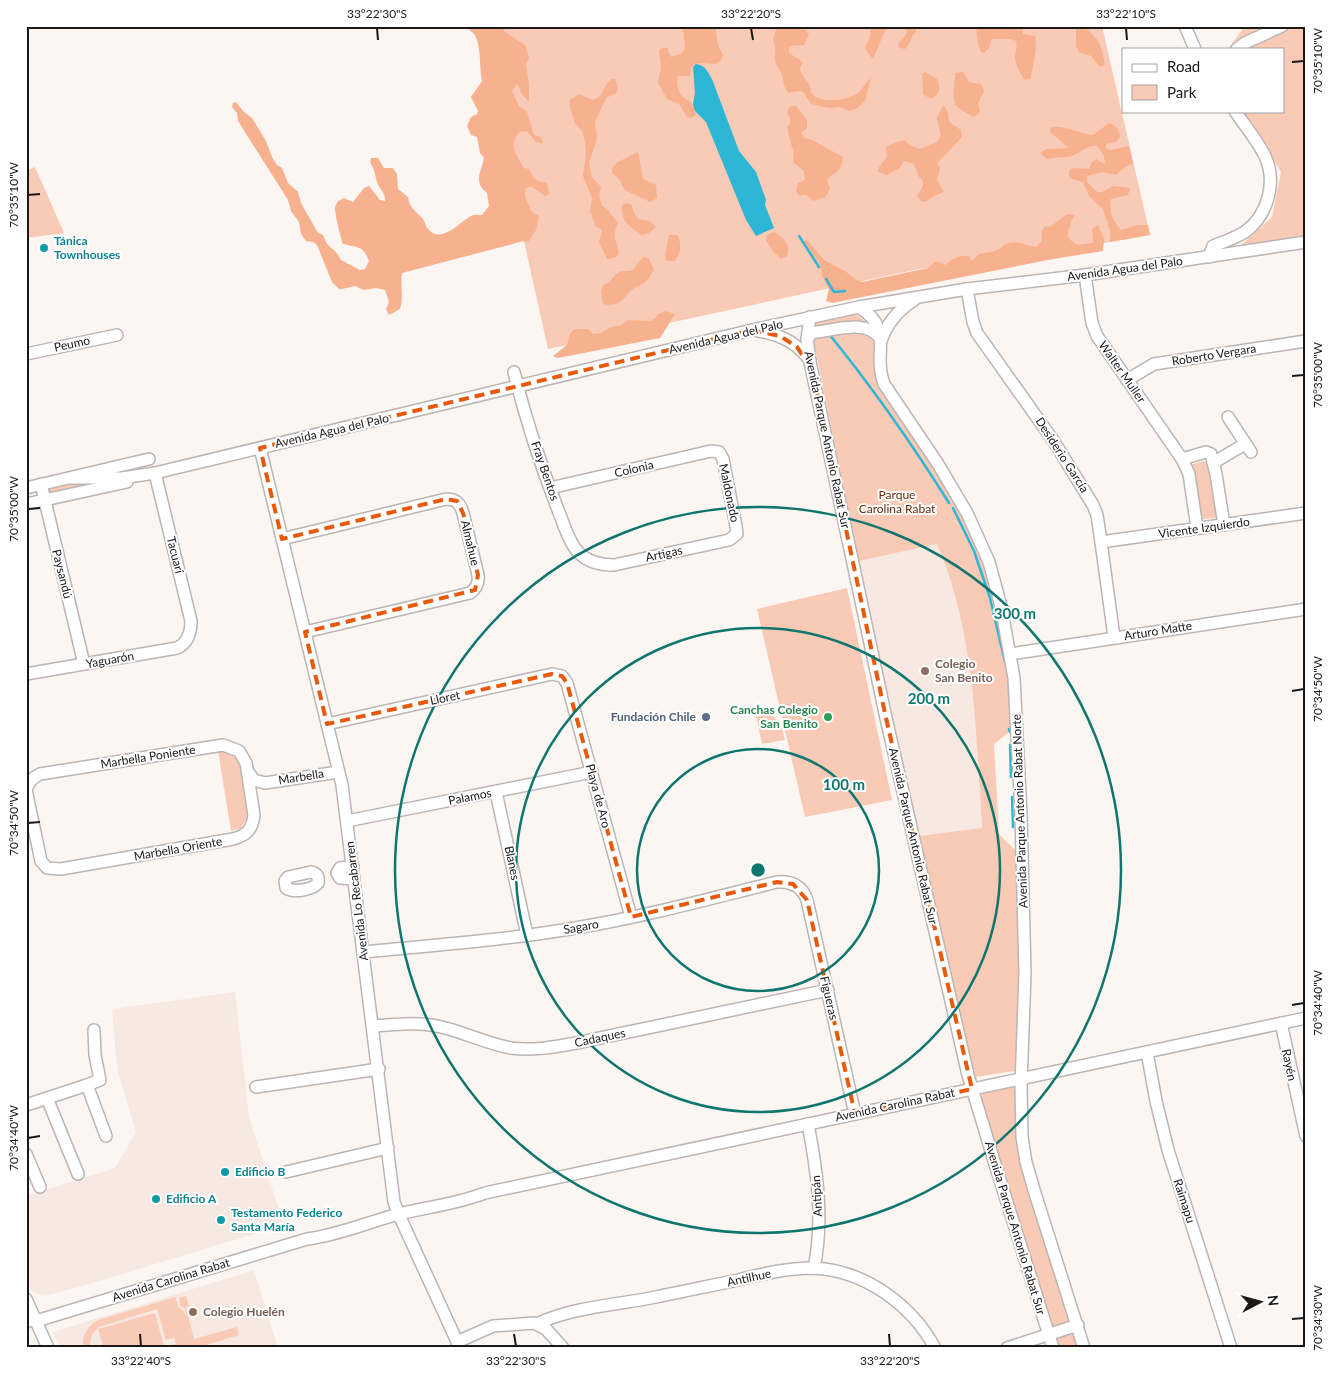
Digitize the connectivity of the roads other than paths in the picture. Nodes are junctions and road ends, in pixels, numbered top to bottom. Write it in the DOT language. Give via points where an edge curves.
graph roads {
  1 [pos="1185,26"];
  2 [pos="1282,26"];
  3 [pos="1195,48"];
  4 [pos="1238,48"];
  5 [pos="1236,112"];
  6 [pos="1306,242"];
  7 [pos="1209,257"];
  8 [pos="1085,275"];
  9 [pos="967,289"];
  10 [pos="922,296"];
  11 [pos="859,307"];
  12 [pos="810,317"];
  13 [pos="752,330"];
  14 [pos="117,335"];
  15 [pos="807,339"];
  16 [pos="880,340"];
  17 [pos="1306,341"];
  18 [pos="26,354"];
  19 [pos="810,362"];
  20 [pos="514,372"];
  21 [pos="1127,380"];
  22 [pos="517,387"];
  23 [pos="1228,417"];
  24 [pos="260,448"];
  25 [pos="719,452"];
  26 [pos="149,458"];
  27 [pos="1182,459"];
  28 [pos="1213,463"];
  29 [pos="155,473"];
  30 [pos="70,478"];
  31 [pos="41,484"];
  32 [pos="26,488"];
  33 [pos="550,488"];
  34 [pos="44,500"];
  35 [pos="26,504"];
  36 [pos="1306,513"];
  37 [pos="1224,525"];
  38 [pos="1197,528"];
  39 [pos="736,534"];
  40 [pos="282,539"];
  41 [pos="1101,542"];
  42 [pos="591,560"];
  43 [pos="1306,609"];
  44 [pos="305,632"];
  45 [pos="188,636"];
  46 [pos="1114,638"];
  47 [pos="1010,654"];
  48 [pos="84,664"];
  49 [pos="26,674"];
  50 [pos="562,676"];
  51 [pos="327,724"];
  52 [pos="247,770"];
  53 [pos="338,772"];
  54 [pos="592,772"];
  55 [pos="265,783"];
  56 [pos="250,786"];
  57 [pos="26,790"];
  58 [pos="496,792"];
  59 [pos="253,805"];
  60 [pos="347,821"];
  61 [pos="353,866"];
  62 [pos="337,874"];
  63 [pos="318,878"];
  64 [pos="354,879"];
  65 [pos="796,885"];
  66 [pos="631,917"];
  67 [pos="527,935"];
  68 [pos="363,952"];
  69 [pos="828,990"];
  70 [pos="1306,1018"];
  71 [pos="1281,1023"];
  72 [pos="373,1026"];
  73 [pos="94,1030"];
  74 [pos="1147,1052"];
  75 [pos="379,1070"];
  76 [pos="1022,1078"];
  77 [pos="87,1085"];
  78 [pos="256,1087"];
  79 [pos="972,1089"];
  80 [pos="47,1098"];
  81 [pos="26,1105"];
  82 [pos="855,1114"];
  83 [pos="808,1124"];
  84 [pos="106,1136"];
  85 [pos="1306,1136"];
  86 [pos="388,1148"];
  87 [pos="26,1154"];
  88 [pos="286,1172"];
  89 [pos="78,1174"];
  90 [pos="40,1187"];
  91 [pos="397,1211"];
  92 [pos="814,1268"];
  93 [pos="26,1299"];
  94 [pos="31,1321"];
  95 [pos="537,1324"];
  96 [pos="1078,1325"];
  97 [pos="26,1329"];
  98 [pos="1049,1334"];
  99 [pos="459,1345"];
  100 [pos="48,1348"];
  101 [pos="563,1348"];
  102 [pos="935,1348"];
  103 [pos="1007,1348"];
  104 [pos="1053,1348"];
  105 [pos="1084,1348"];
  106 [pos="1231,1348"];
  1 -- 3 [label="street"];
  2 -- 4 [label="street"];
  5 -- 7 [label="street" via="1265,157 1270,173 1270,190 1256,221 1240,235 1213,246"];
  6 -- 7 [label="street, Avenida Agua del Palo"];
  7 -- 8 [label="street, Avenida Agua del Palo"];
  8 -- 9 [label="street, Avenida Agua del Palo"];
  8 -- 21 [label="street, Walter Muller" via="1094,330"];
  9 -- 10 [label="street, Avenida Agua del Palo"];
  9 -- 41 [label="street, Desiderio García" via="978,333 1089,496 1097,515"];
  10 -- 11 [label="street, Avenida Agua del Palo"];
  10 -- 16 [label="street" via="896,314"];
  11 -- 12 [label="street, Avenida Agua del Palo"];
  11 -- 16 [label="street, Avenida Parque Antonio Rabat Norte" via="876,322"];
  12 -- 13 [label="street, Avenida Agua del Palo"];
  12 -- 15 [label="street, Avenida Parque Antonio Rabat Sur"];
  13 -- 19 [label="street" via="789,341 806,354"];
  13 -- 22 [label="street, Avenida Agua del Palo"];
  14 -- 18 [label="street, Peumo"];
  15 -- 16 [label="street" via="816,332 860,327 871,329"];
  15 -- 19 [label="street, Avenida Parque Antonio Rabat Sur"];
  16 -- 47 [label="street, Avenida Parque Antonio Rabat Norte" via="880,369 884,384 933,456 981,542 996,587"];
  17 -- 21 [label="street, Roberto Vergara" via="1154,364"];
  19 -- 79 [label="street, Avenida Parque Antonio Rabat Sur" via="886,718"];
  20 -- 22 [label="street, Fray Bentos"];
  21 -- 27 [label="street, Walter Muller"];
  22 -- 24 [label="street, Avenida Agua del Palo"];
  22 -- 33 [label="street, Fray Bentos"];
  23 -- 28 [label="street" via="1248,448"];
  24 -- 29 [label="street, Avenida Agua del Palo"];
  24 -- 40 [label="street, Avenida Lo Recabarren"];
  25 -- 33 [label="street, Colonia"];
  25 -- 39 [label="street, Maldonado"];
  26 -- 30 [label="street, Avenida Agua del Palo"];
  27 -- 28 [label="street" via="1206,452 1211,454"];
  27 -- 38 [label="street, Walter Muller" via="1189,474"];
  28 -- 37 [label="street"];
  29 -- 30 [label="street, Avenida Agua del Palo" via="122,478"];
  29 -- 34 [label="street, Avenida Agua del Palo" via="92,491"];
  29 -- 45 [label="street, Tacuarí" via="191,621"];
  30 -- 31 [label="street, Avenida Agua del Palo"];
  31 -- 32 [label="street, Avenida Agua del Palo"];
  31 -- 34 [label="street, Paysandú"];
  33 -- 42 [label="street, Fray Bentos" via="574,546"];
  34 -- 35 [label="street, Avenida Agua del Palo"];
  34 -- 48 [label="street, Paysandú"];
  36 -- 37 [label="street, Vicente Izquierdo"];
  37 -- 38 [label="street, Vicente Izquierdo"];
  38 -- 41 [label="street, Vicente Izquierdo"];
  39 -- 42 [label="street, Artigas" via="729,540 620,564"];
  40 -- 44 [label="street, Avenida Lo Recabarren"];
  40 -- 44 [label="street, Almahue" via="446,499 457,501 463,513 479,581 475,590"];
  41 -- 46 [label="street, Desiderio García"];
  43 -- 46 [label="street, Arturo Matte"];
  44 -- 51 [label="street, Avenida Lo Recabarren"];
  45 -- 48 [label="street, Yaguarón" via="177,648"];
  46 -- 47 [label="street, Arturo Matte"];
  47 -- 76 [label="street, Avenida Parque Antonio Rabat Norte" via="1018,730 1024,909"];
  48 -- 49 [label="street, Yaguarón"];
  50 -- 51 [label="street, Lloret" via="552,674"];
  50 -- 54 [label="street, Playa de Aro" via="567,682"];
  51 -- 53 [label="street, Avenida Lo Recabarren"];
  52 -- 55 [label="street, Marbella" via="254,780"];
  52 -- 56 [label="street, Marbella Poniente"];
  52 -- 57 [label="street, Marbella Poniente" via="239,750 223,745 40,774 31,780"];
  53 -- 55 [label="street, Marbella"];
  53 -- 60 [label="street, Avenida Lo Recabarren"];
  54 -- 58 [label="street, Palamos"];
  54 -- 66 [label="street, Playa de Aro"];
  55 -- 59 [label="street, Marbella" via="256,792"];
  56 -- 59 [label="street, Marbella Oriente"];
  57 -- 59 [label="street, Marbella Oriente" via="38,856 47,868 61,869 240,837 253,824"];
  58 -- 60 [label="street, Palamos"];
  58 -- 67 [label="street, Blanes"];
  60 -- 61 [label="street, Avenida Lo Recabarren"];
  61 -- 62 [label="street" via="340,868"];
  61 -- 64 [label="street, Avenida Lo Recabarren"];
  62 -- 63 [label="street"];
  62 -- 64 [label="street" via="340,878"];
  64 -- 68 [label="street, Avenida Lo Recabarren"];
  65 -- 66 [label="street, Sagaro" via="777,882"];
  65 -- 69 [label="street, Figueras" via="807,900"];
  66 -- 67 [label="street, Sagaro"];
  67 -- 68 [label="street, Sagaro"];
  68 -- 72 [label="street, Avenida Lo Recabarren"];
  69 -- 72 [label="street, Cadaques" via="543,1048 495,1045 448,1028 422,1024"];
  69 -- 82 [label="street, Figueras"];
  70 -- 71 [label="street, Avenida Carolina Rabat"];
  71 -- 74 [label="street, Avenida Carolina Rabat"];
  71 -- 85 [label="street, Rayén"];
  72 -- 75 [label="street, Avenida Lo Recabarren"];
  73 -- 77 [label="street" via="100,1080"];
  74 -- 76 [label="street, Avenida Carolina Rabat"];
  74 -- 106 [label="street, Raimapu" via="1168,1150"];
  75 -- 78 [label="street"];
  75 -- 86 [label="street, Avenida Lo Recabarren"];
  76 -- 79 [label="street, Avenida Carolina Rabat"];
  76 -- 96 [label="street, Avenida Parque Antonio Rabat Norte" via="1020,1111 1026,1162"];
  77 -- 80 [label="street"];
  77 -- 84 [label="street"];
  79 -- 82 [label="street, Avenida Carolina Rabat"];
  79 -- 98 [label="street, Avenida Parque Antonio Rabat Sur"];
  80 -- 81 [label="street"];
  80 -- 89 [label="street"];
  82 -- 83 [label="street, Avenida Carolina Rabat"];
  83 -- 91 [label="street, Avenida Carolina Rabat"];
  83 -- 92 [label="street, Antipán" via="819,1192"];
  86 -- 88 [label="street"];
  86 -- 91 [label="street, Avenida Lo Recabarren"];
  87 -- 90 [label="street"];
  91 -- 94 [label="street, Avenida Carolina Rabat" via="325,1230 307,1239"];
  91 -- 99 [label="street, Avenida Lo Recabarren"];
  92 -- 95 [label="street, Antilhue" via="789,1269 558,1315"];
  92 -- 102 [label="street, Antilhue" via="850,1276 890,1296 915,1319"];
  93 -- 94 [label="street"];
  94 -- 97 [label="street, Avenida Carolina Rabat" via="32,1327"];
  94 -- 100 [label="street"];
  95 -- 99 [label="street" via="494,1326"];
  95 -- 101 [label="street" via="551,1333"];
  96 -- 98 [label="street"];
  96 -- 105 [label="street, Avenida Parque Antonio Rabat Norte"];
  98 -- 103 [label="street"];
  98 -- 104 [label="street, Avenida Parque Antonio Rabat Sur"];
}
